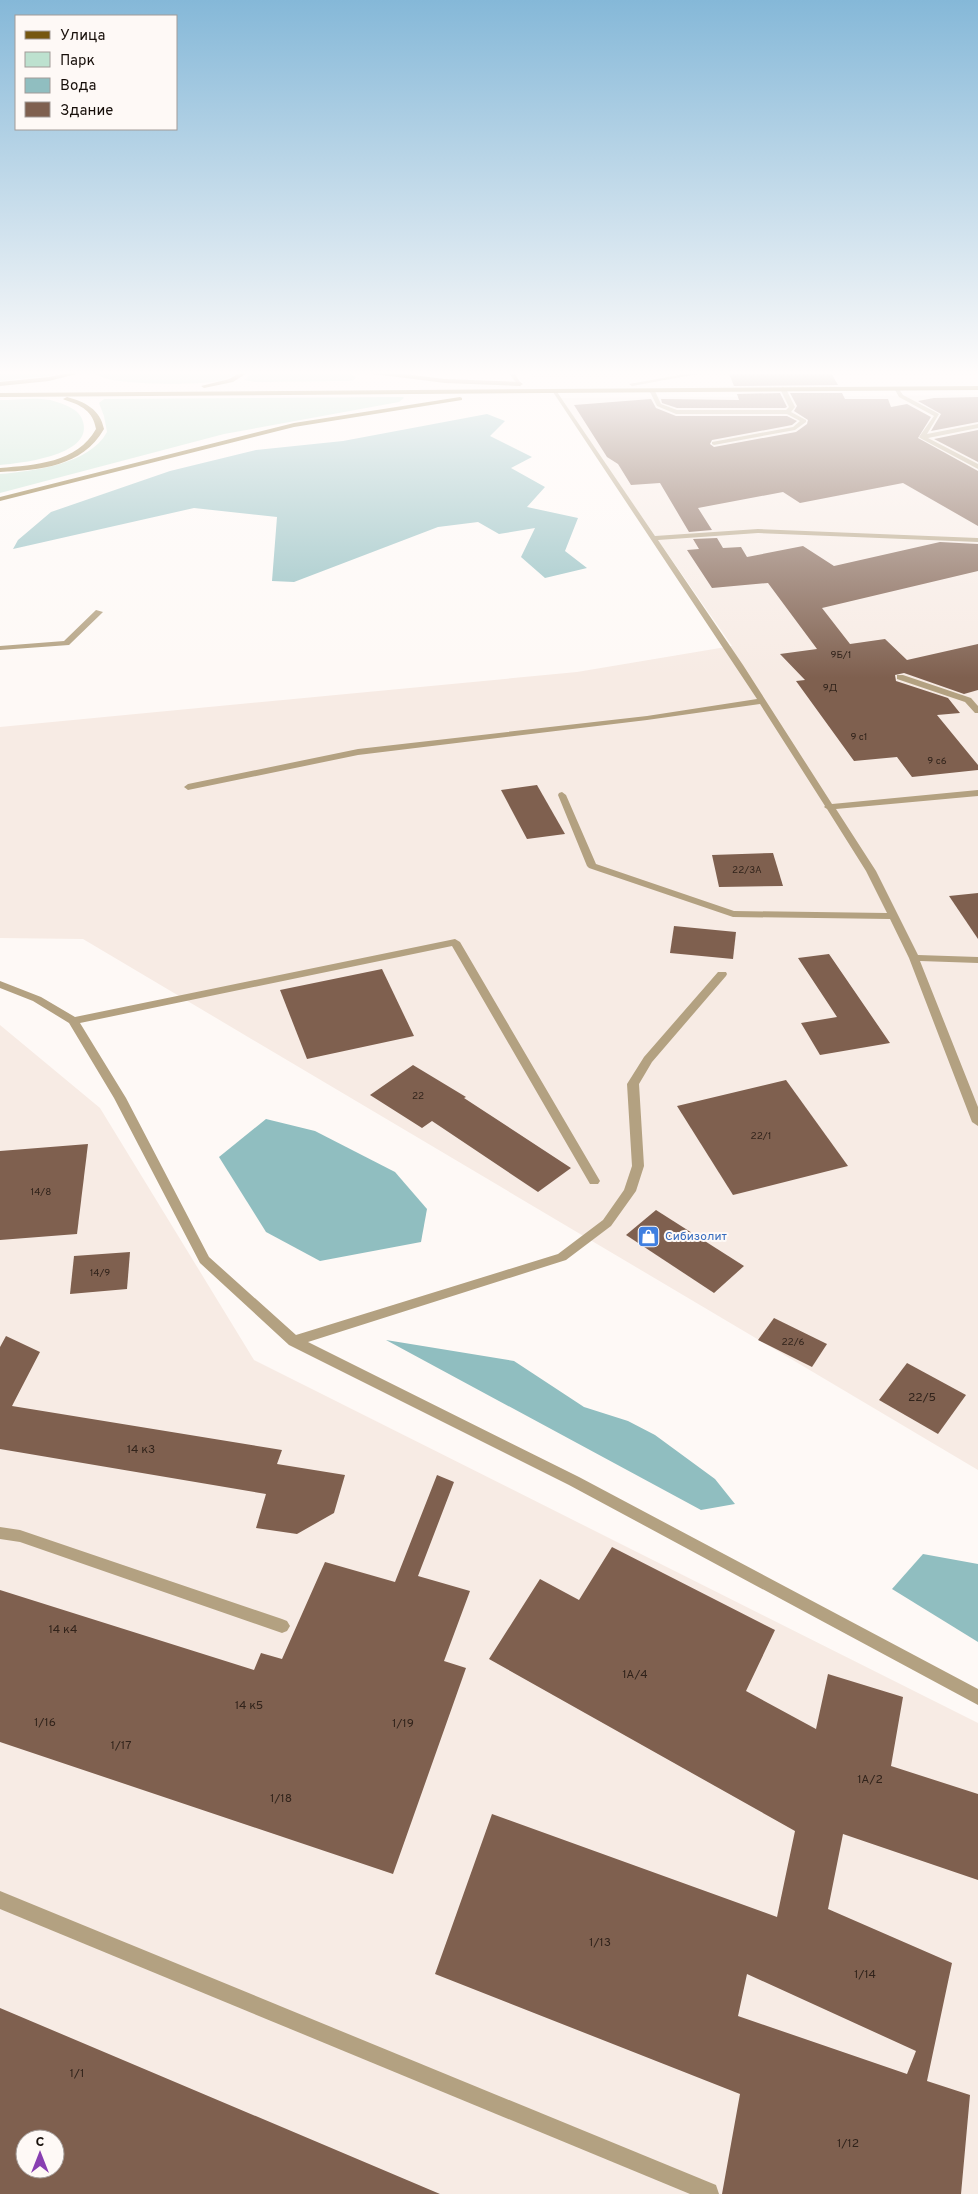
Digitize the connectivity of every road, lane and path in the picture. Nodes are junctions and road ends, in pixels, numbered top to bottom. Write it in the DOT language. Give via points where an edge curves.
graph roads {
  1 [pos="98,473"];
  2 [pos="609,473"];
  3 [pos="0,499"];
  4 [pos="652,538"];
  5 [pos="978,540"];
  6 [pos="99,612"];
  7 [pos="0,648"];
  8 [pos="900,677"];
  9 [pos="761,701"];
  10 [pos="978,711"];
  11 [pos="188,787"];
  12 [pos="978,793"];
  13 [pos="562,795"];
  14 [pos="828,807"];
  15 [pos="894,916"];
  16 [pos="914,958"];
  17 [pos="978,960"];
  18 [pos="722,974"];
  19 [pos="0,984"];
  20 [pos="73,1021"];
  21 [pos="978,1122"];
  22 [pos="594,1181"];
  23 [pos="294,1341"];
  24 [pos="0,1533"];
  25 [pos="282,1626"];
  26 [pos="978,1697"];
  27 [pos="0,1900"];
  28 [pos="709,2194"];
  1 -- 3 [label="main road"];
  2 -- 4 [label="lane"];
  4 -- 5 [label="lane" via="758,531"];
  4 -- 9 [label="lane"];
  6 -- 7 [label="lane" via="66,643"];
  8 -- 10 [label="lane" via="968,700"];
  9 -- 11 [label="lane" via="648,718 358,752"];
  9 -- 14 [label="lane"];
  12 -- 14 [label="lane"];
  13 -- 15 [label="lane" via="592,866 732,914"];
  14 -- 15 [label="lane" via="871,871"];
  15 -- 16 [label="lane"];
  16 -- 17 [label="lane"];
  16 -- 21 [label="lane"];
  18 -- 23 [label="lane" via="648,1060 633,1084 638,1166 630,1191 607,1222 562,1257"];
  19 -- 20 [label="lane" via="37,999"];
  20 -- 22 [label="lane" via="455,942"];
  20 -- 23 [label="lane" via="120,1098 204,1260"];
  23 -- 26 [label="lane" via="574,1481"];
  24 -- 25 [label="lane" via="20,1536"];
  27 -- 28 [label="lane"];
}
